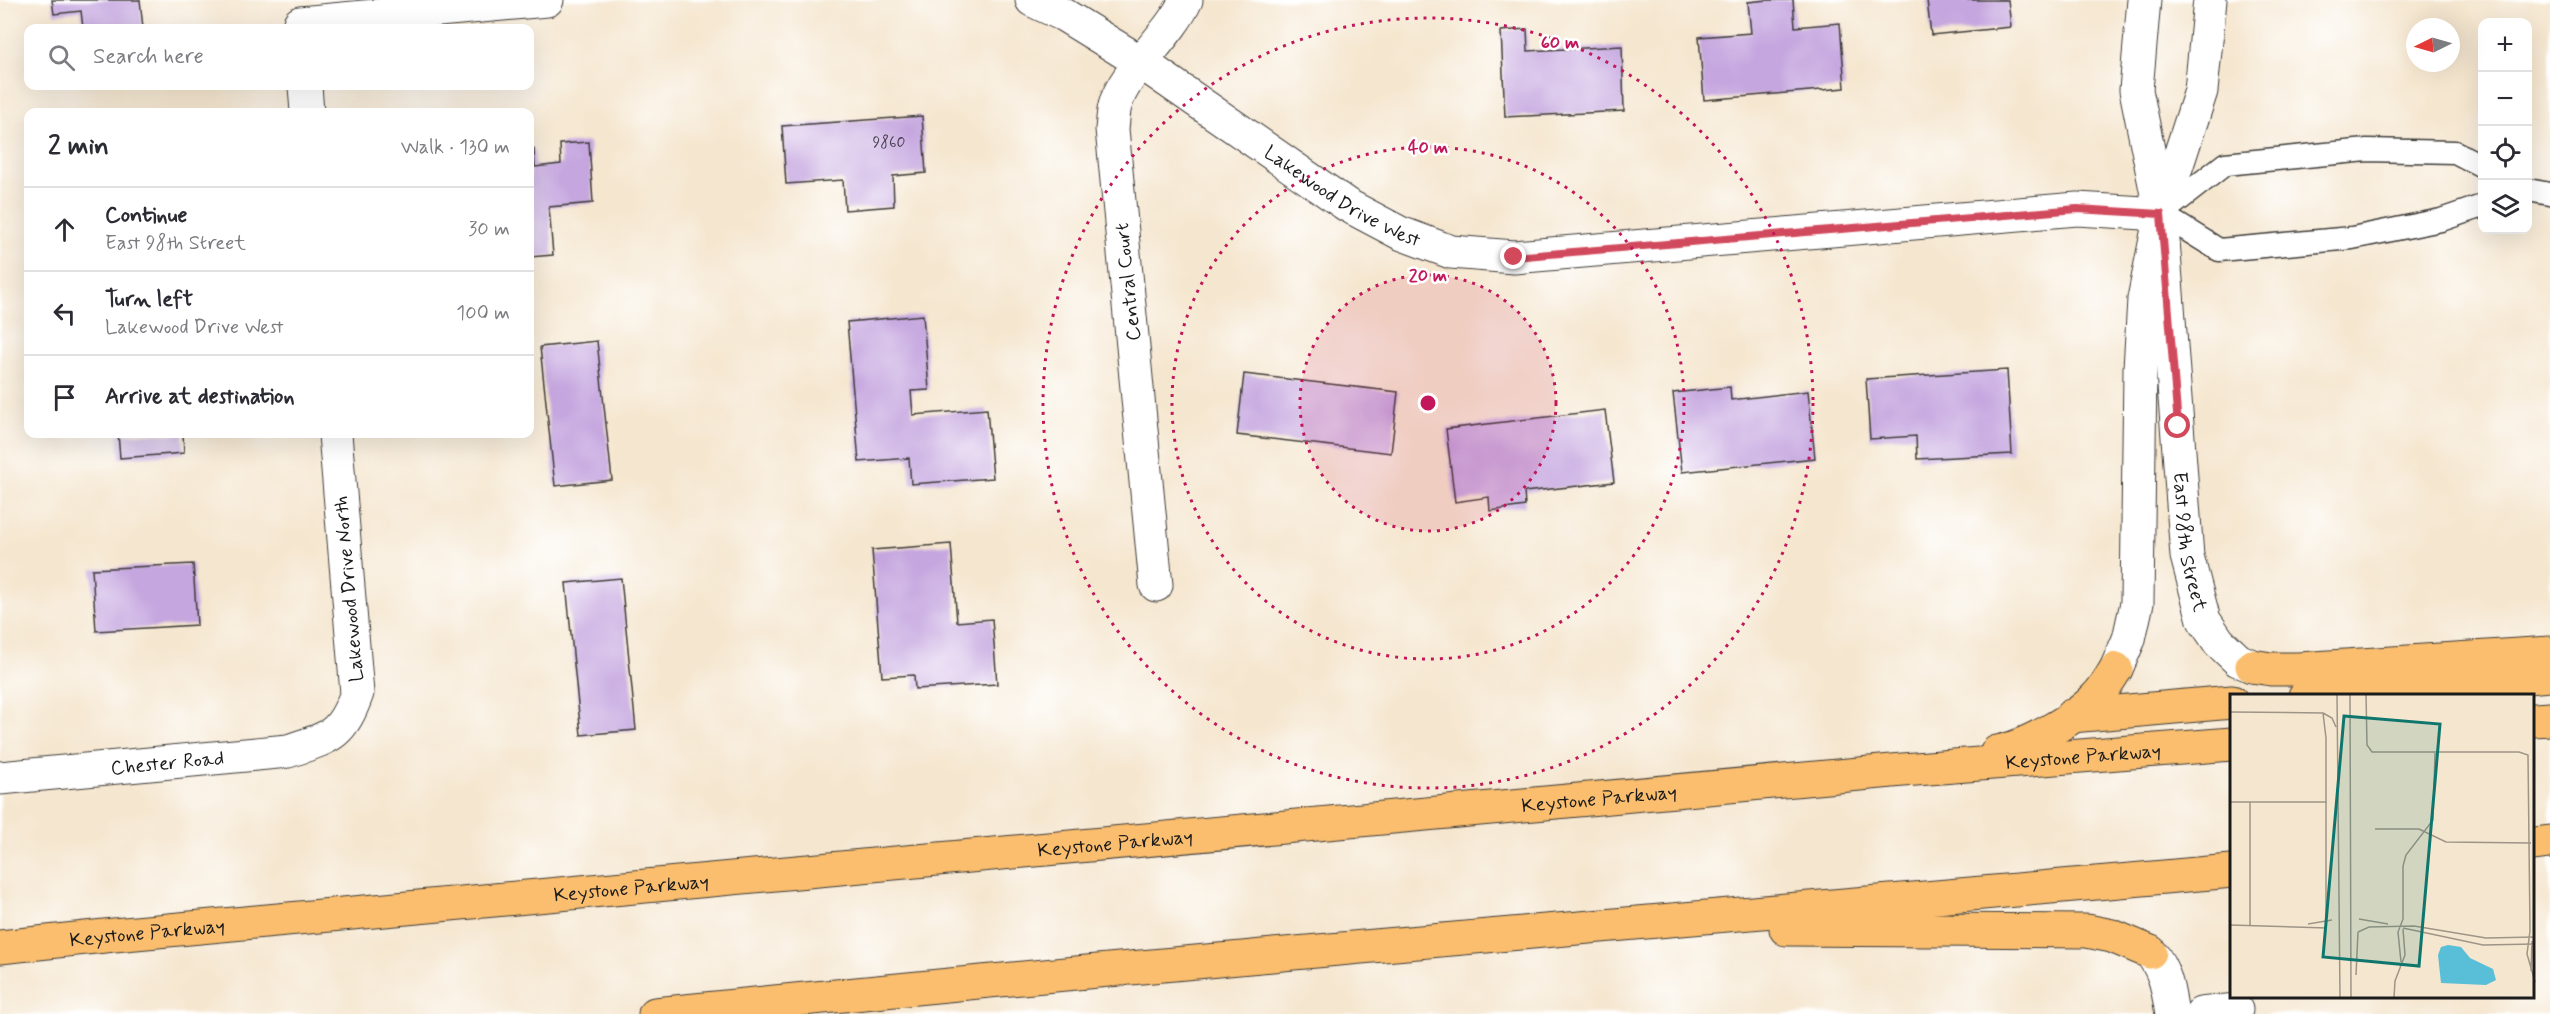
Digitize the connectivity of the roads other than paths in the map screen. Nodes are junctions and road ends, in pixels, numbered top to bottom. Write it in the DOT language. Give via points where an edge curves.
graph roads {
  1 [pos="547,0"];
  2 [pos="1032,0"];
  3 [pos="1186,0"];
  4 [pos="2144,0"];
  5 [pos="2210,0"];
  6 [pos="299,17"];
  7 [pos="1142,63"];
  8 [pos="305,90"];
  9 [pos="307,108"];
  10 [pos="2478,164"];
  11 [pos="2478,207"];
  12 [pos="2161,214"];
  13 [pos="335,438"];
  14 [pos="1156,585"];
  15 [pos="2550,653"];
  16 [pos="2252,666"];
  17 [pos="2116,669"];
  18 [pos="2550,675"];
  19 [pos="2328,694"];
  20 [pos="2230,702"];
  21 [pos="2071,716"];
  22 [pos="2550,719"];
  23 [pos="2535,720"];
  24 [pos="331,736"];
  25 [pos="2230,744"];
  26 [pos="1904,770"];
  27 [pos="0,778"];
  28 [pos="2550,842"];
  29 [pos="2535,844"];
  30 [pos="2230,871"];
  31 [pos="1599,927"];
  32 [pos="0,947"];
  33 [pos="2150,952"];
  34 [pos="2236,1007"];
  35 [pos="655,1014"];
  36 [pos="2172,1014"];
  37 [pos="2201,1014"];
  1 -- 6 [label="street"];
  2 -- 7 [label="street, Lakewood Drive West"];
  3 -- 7 [label="street, Central Court" via="1179,16"];
  4 -- 12 [label="street, East 98th Street" via="2136,90"];
  5 -- 12 [label="street, East 98th Street" via="2201,91"];
  7 -- 12 [label="street, Lakewood Drive West" via="1347,205 1400,233 1451,252 1514,257 2077,209"];
  7 -- 14 [label="street, Central Court" via="1115,104 1112,129"];
  8 -- 9 [label="street"];
  10 -- 12 [label="lane" via="2455,152 2367,150 2225,164"];
  11 -- 12 [label="lane" via="2440,220 2352,238 2219,250"];
  12 -- 16 [label="street, East 98th Street" via="2187,556 2204,620 2231,654"];
  12 -- 17 [label="street, East 98th Street" via="2144,299 2137,603 2129,639"];
  13 -- 24 [label="street, Lakewood Drive North" via="357,693 348,718"];
  15 -- 16 [label="highway" via="2298,669"];
  17 -- 21 [label="highway" via="2097,696"];
  18 -- 19 [label="highway"];
  20 -- 21 [label="highway"];
  21 -- 26 [label="highway" via="2038,737 2006,750"];
  22 -- 23 [label="highway"];
  24 -- 27 [label="street, Chester Road" via="288,751"];
  25 -- 26 [label="highway, Keystone Parkway"];
  26 -- 32 [label="highway, Keystone Parkway"];
  28 -- 29 [label="highway"];
  30 -- 31 [label="highway"];
  31 -- 33 [label="highway" via="2087,932 2112,936"];
  31 -- 35 [label="highway"];
  33 -- 36 [label="street" via="2161,966"];
  34 -- 37 [label="street"];
}
